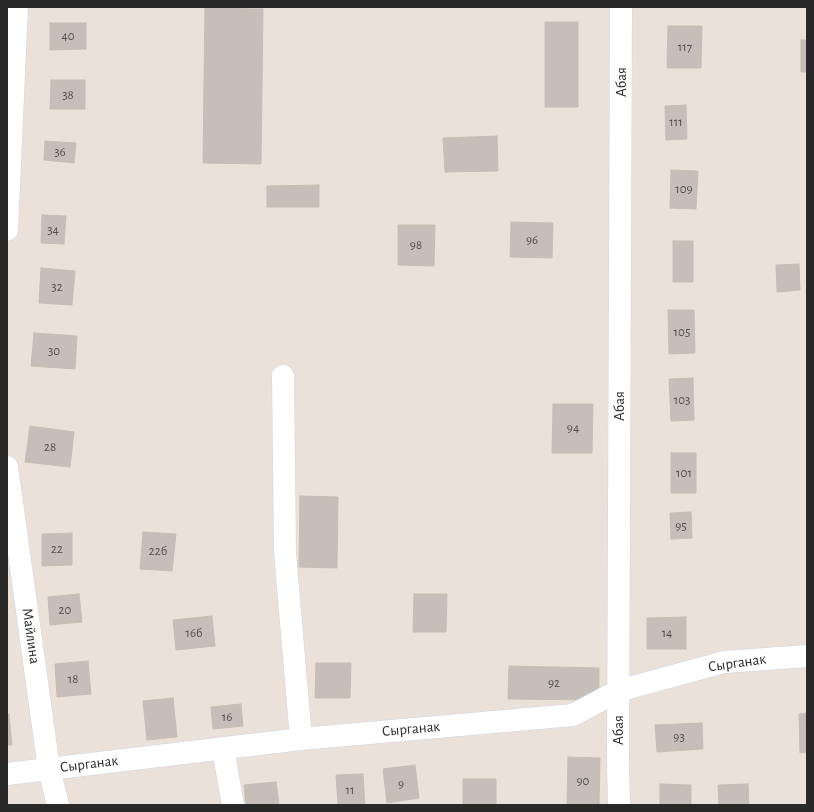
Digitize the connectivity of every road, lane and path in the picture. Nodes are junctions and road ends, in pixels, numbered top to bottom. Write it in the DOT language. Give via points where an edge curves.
graph roads {
  1 [pos="17,7"];
  2 [pos="621,7"];
  3 [pos="7,230"];
  4 [pos="283,376"];
  5 [pos="7,467"];
  6 [pos="807,656"];
  7 [pos="618,691"];
  8 [pos="301,739"];
  9 [pos="223,749"];
  10 [pos="49,769"];
  11 [pos="7,774"];
  12 [pos="58,805"];
  13 [pos="233,805"];
  14 [pos="619,805"];
  1 -- 3 [label="street"];
  2 -- 7 [label="street, Абая"];
  4 -- 8 [label="street" via="285,553"];
  5 -- 10 [label="street, Майлина"];
  6 -- 7 [label="street, Сырганак" via="724,662"];
  7 -- 8 [label="street, Сырганак" via="573,715"];
  7 -- 14 [label="street, Абая"];
  8 -- 9 [label="street, Сырганак"];
  9 -- 10 [label="street, Сырганак"];
  9 -- 13 [label="street"];
  10 -- 11 [label="street, Сырганак"];
  10 -- 12 [label="street, Майлина"];
}
